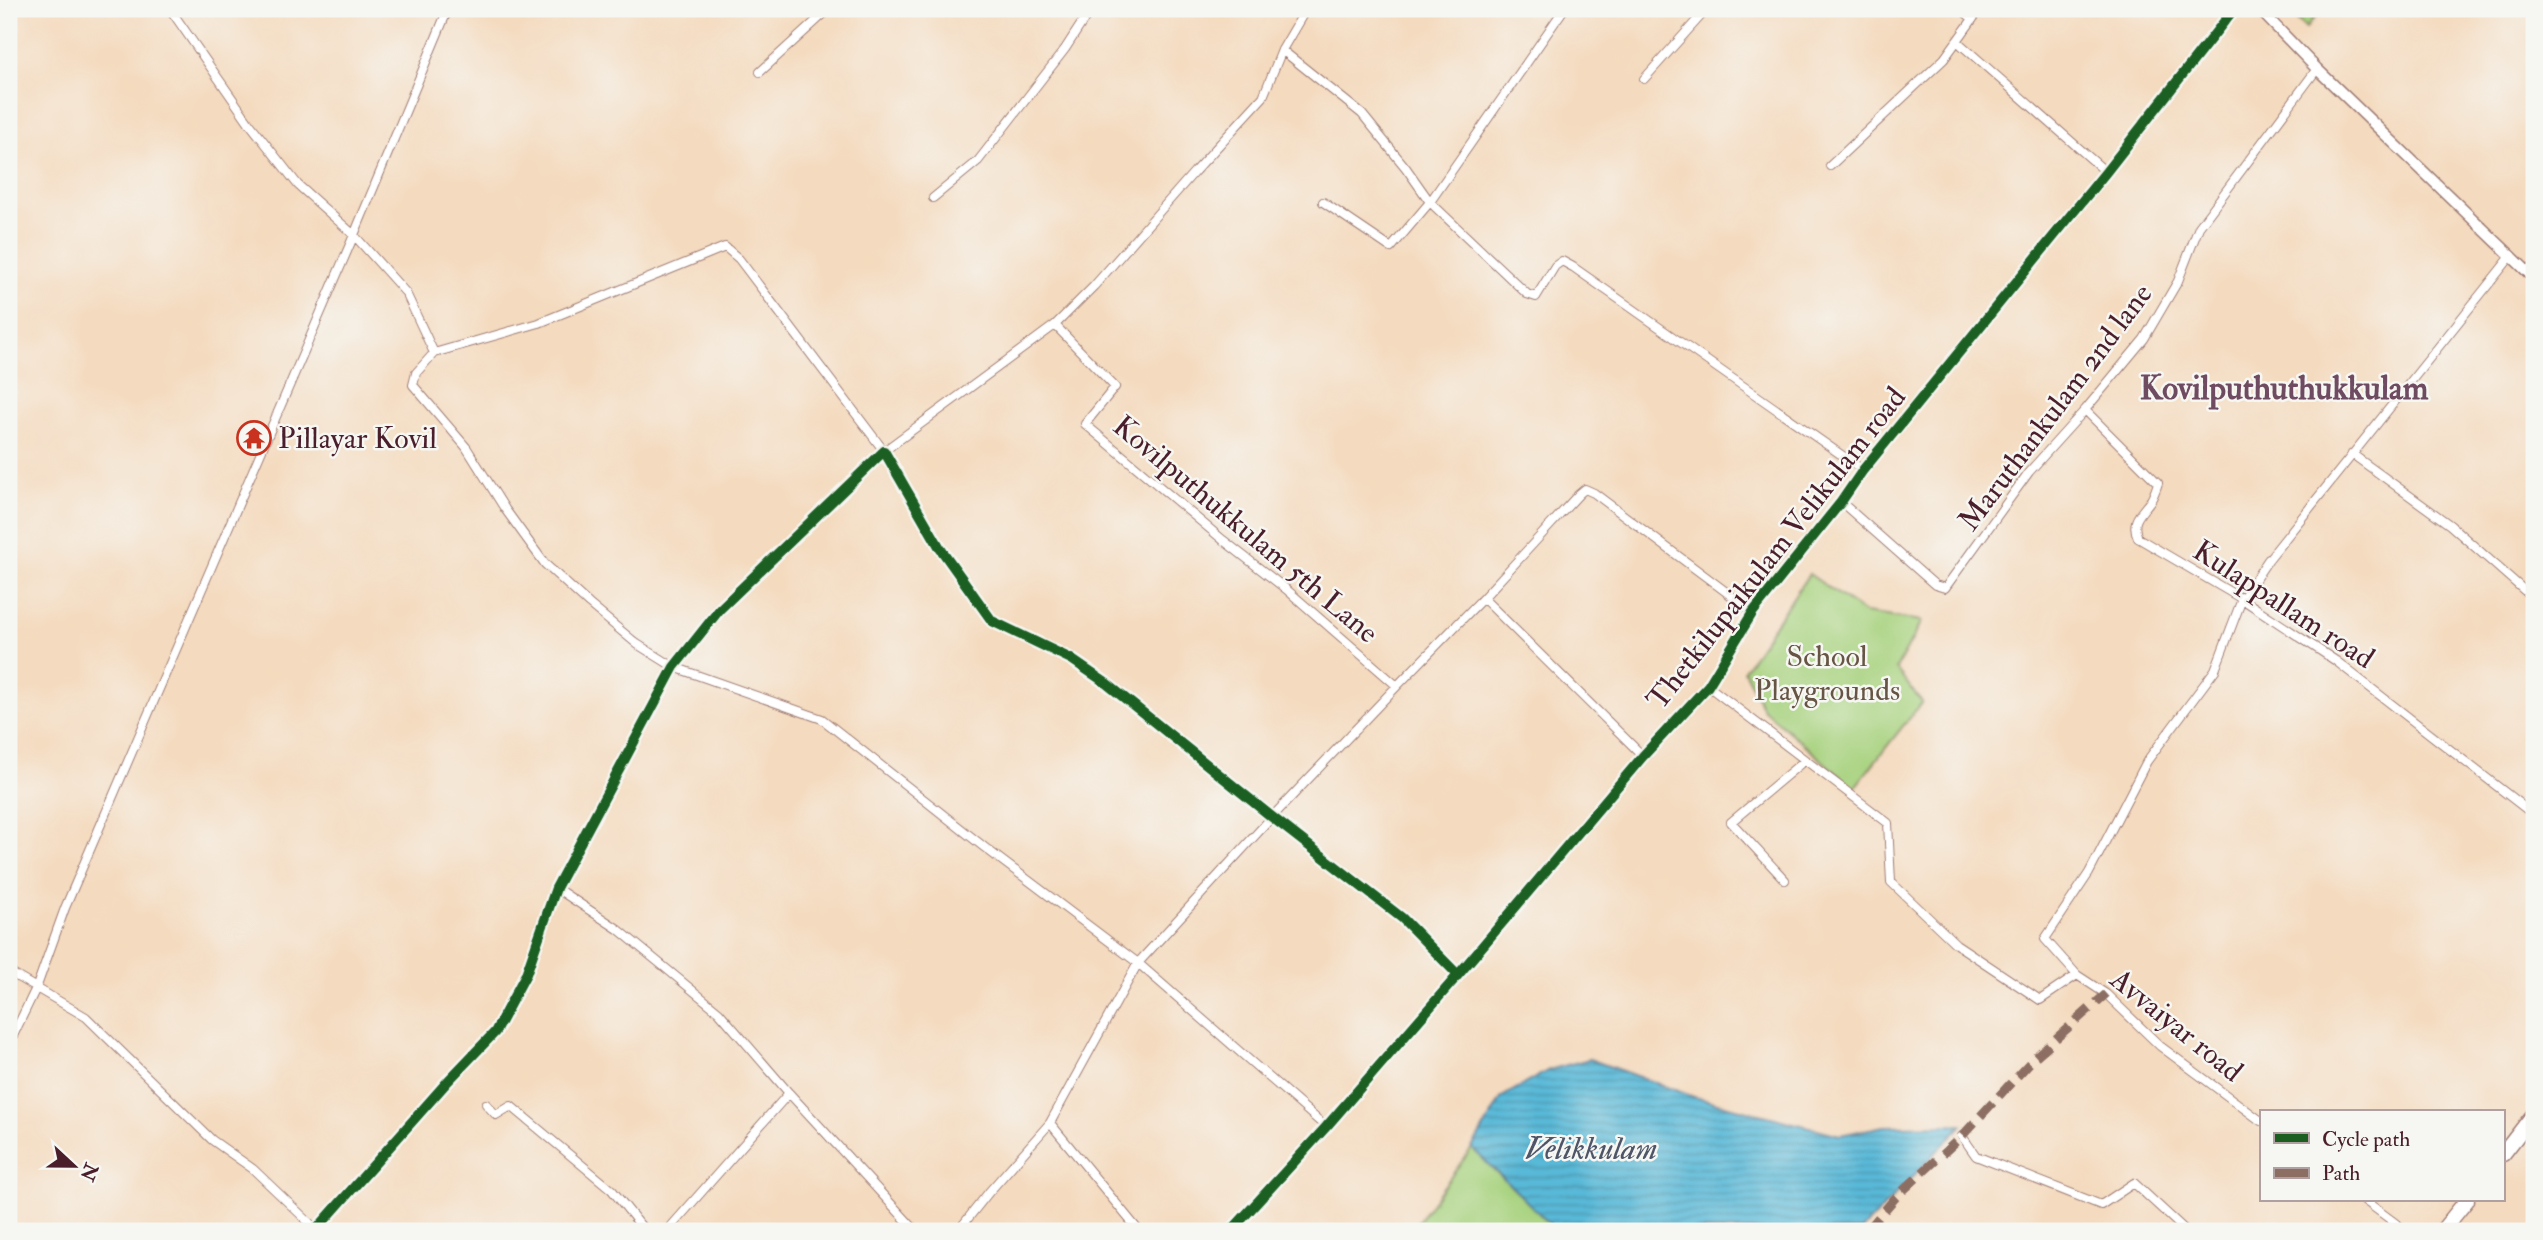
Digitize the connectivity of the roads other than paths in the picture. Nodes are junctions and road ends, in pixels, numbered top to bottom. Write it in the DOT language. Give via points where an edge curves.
graph roads {
  1 [pos="170,9"];
  2 [pos="448,9"];
  3 [pos="829,9"];
  4 [pos="1091,9"];
  5 [pos="1306,9"];
  6 [pos="1563,9"];
  7 [pos="1707,9"];
  8 [pos="1961,9"];
  9 [pos="1980,9"];
  10 [pos="2234,9"];
  11 [pos="2259,9"];
  12 [pos="1973,19"];
  13 [pos="1958,42"];
  14 [pos="1282,50"];
  15 [pos="2317,69"];
  16 [pos="760,72"];
  17 [pos="1644,79"];
  18 [pos="1830,166"];
  19 [pos="2106,172"];
  20 [pos="933,198"];
  21 [pos="1323,202"];
  22 [pos="1430,202"];
  23 [pos="354,235"];
  24 [pos="2512,255"];
  25 [pos="2534,278"];
  26 [pos="1055,325"];
  27 [pos="434,353"];
  28 [pos="2085,410"];
  29 [pos="884,451"];
  30 [pos="2352,454"];
  31 [pos="1863,470"];
  32 [pos="1841,502"];
  33 [pos="1483,598"];
  34 [pos="2242,599"];
  35 [pos="2534,599"];
  36 [pos="1753,612"];
  37 [pos="674,667"];
  38 [pos="1397,686"];
  39 [pos="1708,686"];
  40 [pos="1643,756"];
  41 [pos="1805,760"];
  42 [pos="2534,815"];
  43 [pos="1272,817"];
  44 [pos="1786,880"];
  45 [pos="556,888"];
  46 [pos="1138,963"];
  47 [pos="9,972"];
  48 [pos="1458,975"];
  49 [pos="2077,975"];
  50 [pos="37,986"];
  51 [pos="9,1044"];
  52 [pos="789,1093"];
  53 [pos="486,1104"];
  54 [pos="2534,1114"];
  55 [pos="2260,1120"];
  56 [pos="1050,1123"];
  57 [pos="1326,1126"];
  58 [pos="1962,1136"];
  59 [pos="2504,1153"];
  60 [pos="2367,1202"];
  61 [pos="2466,1202"];
  62 [pos="2450,1228"];
  63 [pos="317,1231"];
  64 [pos="645,1231"];
  65 [pos="667,1231"];
  66 [pos="916,1231"];
  67 [pos="958,1231"];
  68 [pos="1139,1231"];
  69 [pos="1231,1231"];
  70 [pos="2186,1231"];
  71 [pos="2406,1231"];
  1 -- 23 [label="street" via="298,185"];
  2 -- 23 [label="street"];
  3 -- 16 [label="street"];
  4 -- 20 [label="street" via="1065,50 978,161"];
  5 -- 14 [label="street"];
  6 -- 22 [label="street"];
  7 -- 17 [label="street"];
  8 -- 12 [label="street"];
  9 -- 12 [label="street"];
  10 -- 19 [label="street, Thetkilupaikulam Velikulam road"];
  11 -- 15 [label="street"];
  12 -- 13 [label="street"];
  13 -- 18 [label="street"];
  13 -- 19 [label="street"];
  14 -- 22 [label="street" via="1362,114"];
  14 -- 26 [label="street" via="1263,97"];
  15 -- 24 [label="street"];
  15 -- 28 [label="street, Maruthankulam 2nd lane" via="2199,227 2178,281 2144,339"];
  19 -- 31 [label="street, Thetkilupaikulam Velikulam road"];
  21 -- 22 [label="street" via="1391,248"];
  22 -- 31 [label="street" via="1527,294 1536,298 1562,261"];
  23 -- 27 [label="street" via="406,293"];
  23 -- 50 [label="street" via="65,908"];
  24 -- 25 [label="street"];
  24 -- 30 [label="street"];
  26 -- 29 [label="street"];
  26 -- 38 [label="street, Kovilputhukkulam 5th Lane" via="1115,387 1085,424"];
  27 -- 29 [label="street" via="539,323 725,247 739,259"];
  27 -- 37 [label="street" via="416,373 413,385 466,447 545,564 637,644"];
  28 -- 32 [label="street, Maruthankulam 2nd lane" via="2029,472 1945,588"];
  28 -- 34 [label="street, Kulappallam road" via="2158,483 2136,519 2138,538"];
  29 -- 37 [label="street" via="720,609"];
  29 -- 43 [label="street" via="940,548 992,621 1070,659 1106,683"];
  30 -- 34 [label="street"];
  30 -- 35 [label="street" via="2450,525"];
  31 -- 32 [label="street, Thetkilupaikulam Velikulam road"];
  32 -- 36 [label="street, Thetkilupaikulam Velikulam road"];
  33 -- 36 [label="street" via="1586,489"];
  33 -- 38 [label="street"];
  33 -- 40 [label="street"];
  34 -- 42 [label="street, Kulappallam road" via="2336,661"];
  34 -- 49 [label="street" via="2215,670 2147,761 2090,873 2045,939"];
  36 -- 39 [label="street, Thetkilupaikulam Velikulam road"];
  37 -- 45 [label="street"];
  37 -- 46 [label="street" via="822,719"];
  38 -- 43 [label="street"];
  39 -- 40 [label="street, Thetkilupaikulam Velikulam road"];
  39 -- 41 [label="street, Avvaiyar road"];
  40 -- 48 [label="street, Thetkilupaikulam Velikulam road"];
  41 -- 44 [label="street" via="1731,822"];
  41 -- 49 [label="street, Avvaiyar road" via="1888,824 1891,881 1956,943 2040,1000"];
  43 -- 46 [label="street"];
  43 -- 48 [label="street" via="1402,918"];
  45 -- 52 [label="street" via="618,929 719,1012"];
  45 -- 63 [label="street" via="526,974 495,1032"];
  46 -- 56 [label="street"];
  46 -- 57 [label="street"];
  47 -- 50 [label="street"];
  48 -- 57 [label="street, Thetkilupaikulam Velikulam road"];
  49 -- 55 [label="street, Avvaiyar road" via="2106,994 2160,1046"];
  50 -- 51 [label="street"];
  50 -- 63 [label="street" via="86,1017 212,1140 253,1169"];
  52 -- 65 [label="street"];
  52 -- 66 [label="street"];
  53 -- 64 [label="street" via="496,1115 512,1106 612,1190"];
  54 -- 59 [label="highway"];
  56 -- 67 [label="street"];
  56 -- 68 [label="street"];
  57 -- 69 [label="street, Thetkilupaikulam Velikulam road"];
  58 -- 70 [label="street" via="1976,1156 2101,1205 2134,1183"];
  60 -- 71 [label="street"];
  61 -- 62 [label="highway"];
}
